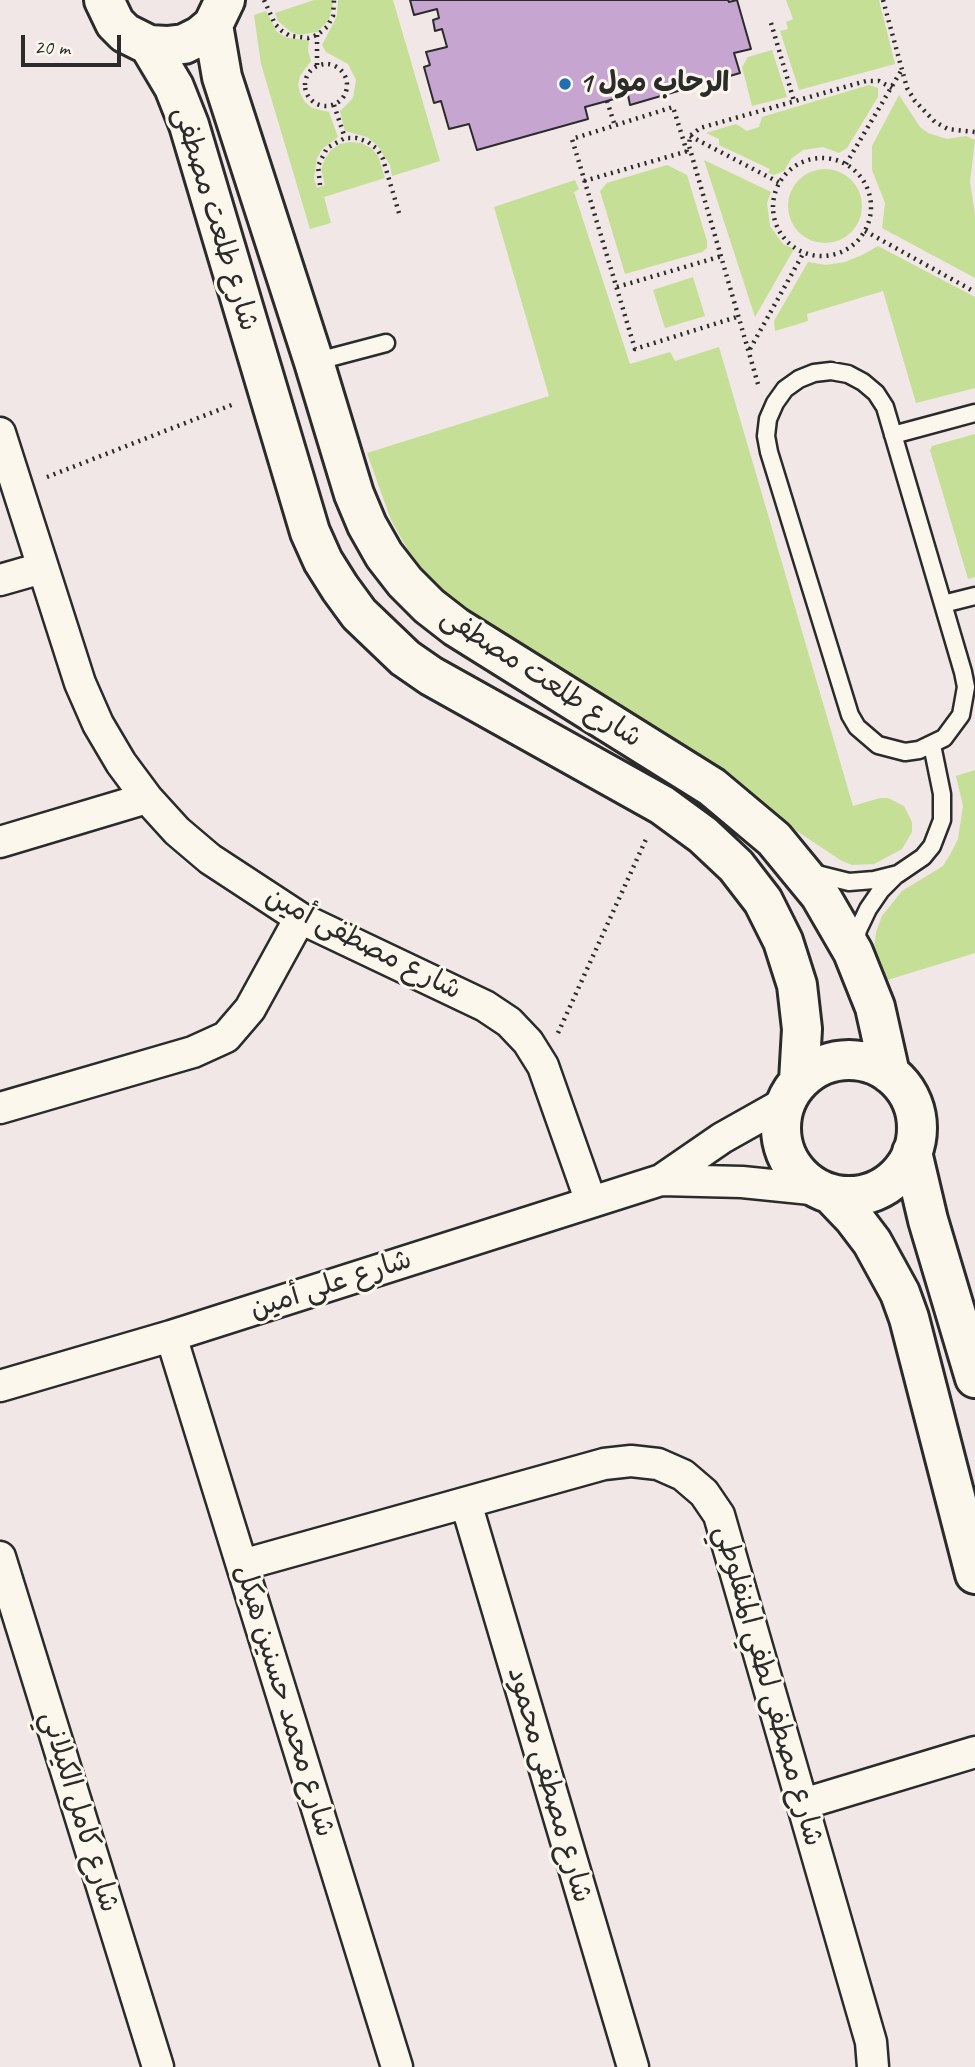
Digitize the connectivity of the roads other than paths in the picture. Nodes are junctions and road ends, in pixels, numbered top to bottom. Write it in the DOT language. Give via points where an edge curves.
graph roads {
  1 [pos="104,0"];
  2 [pos="219,12"];
  3 [pos="149,45"];
  4 [pos="386,344"];
  5 [pos="314,362"];
  6 [pos="975,414"];
  7 [pos="0,433"];
  8 [pos="893,435"];
  9 [pos="42,568"];
  10 [pos="0,580"];
  11 [pos="975,596"];
  12 [pos="943,604"];
  13 [pos="932,745"];
  14 [pos="147,799"];
  15 [pos="0,842"];
  16 [pos="800,869"];
  17 [pos="898,874"];
  18 [pos="300,918"];
  19 [pos="853,952"];
  20 [pos="890,1074"];
  21 [pos="792,1091"];
  22 [pos="0,1108"];
  23 [pos="912,1152"];
  24 [pos="661,1180"];
  25 [pos="826,1192"];
  26 [pos="591,1202"];
  27 [pos="171,1336"];
  28 [pos="975,1378"];
  29 [pos="0,1385"];
  30 [pos="466,1503"];
  31 [pos="0,1557"];
  32 [pos="242,1566"];
  33 [pos="975,1574"];
  34 [pos="12,1640"];
  35 [pos="975,1752"];
  36 [pos="803,1804"];
  37 [pos="158,2067"];
  38 [pos="397,2067"];
  39 [pos="633,2067"];
  40 [pos="873,2067"];
  1 -- 3 [label="street" via="115,23"];
  2 -- 3 [label="street" via="200,36 184,44"];
  2 -- 5 [label="street, شارع طلعت مصطفى" via="222,77"];
  3 -- 21 [label="street, شارع طلعت مصطفى" via="190,125 314,541 340,588 380,637 431,676 662,805 736,866 763,901 797,985 802,1030"];
  4 -- 5 [label="lane"];
  5 -- 16 [label="street, شارع طلعت مصطفى" via="354,494 384,555 405,582 456,627 712,787 774,839"];
  6 -- 8 [label="lane"];
  7 -- 9 [label="street, شارع مصطفى أمين"];
  8 -- 12 [label="lane"];
  8 -- 13 [label="lane" via="876,393 848,374 831,371 814,373 785,389 768,419 766,436 850,715 878,745 905,752"];
  9 -- 10 [label="street"];
  9 -- 14 [label="street, شارع مصطفى أمين" via="98,724"];
  11 -- 12 [label="lane"];
  12 -- 13 [label="lane" via="963,673 965,701 954,728"];
  13 -- 17 [label="lane" via="942,794 939,833 927,852"];
  14 -- 15 [label="street"];
  14 -- 18 [label="street, شارع مصطفى أمين" via="210,859"];
  16 -- 17 [label="lane" via="849,882"];
  16 -- 19 [label="street, شارع طلعت مصطفى"];
  17 -- 19 [label="lane" via="868,909"];
  18 -- 22 [label="street" via="250,1009 226,1037 193,1052"];
  18 -- 26 [label="street, شارع مصطفى أمين" via="485,1006 519,1032 543,1066"];
  19 -- 20 [label="street, شارع طلعت مصطفى" via="875,1007"];
  20 -- 21 [label="street" via="868,1062 844,1060 820,1067"];
  20 -- 23 [label="street" via="914,1109"];
  21 -- 24 [label="street, شارع على أمين"];
  21 -- 25 [label="street" via="781,1122 782,1143 790,1163 804,1179"];
  23 -- 25 [label="street" via="902,1169 879,1188 851,1196"];
  23 -- 28 [label="street"];
  24 -- 25 [label="street, شارع على أمين" via="742,1182"];
  24 -- 26 [label="street, شارع على أمين"];
  25 -- 33 [label="street" via="872,1242 900,1293"];
  26 -- 27 [label="street, شارع على أمين"];
  27 -- 29 [label="street, شارع على أمين"];
  27 -- 32 [label="street, شارع محمد حسنين هيكل"];
  30 -- 32 [label="street, شارع مصطفى لطفي المنفلوطي"];
  30 -- 36 [label="street, شارع مصطفى لطفي المنفلوطي" via="604,1464 631,1461 658,1464 683,1475 704,1493 719,1516"];
  30 -- 39 [label="street, شارع مصطفى محمود"];
  31 -- 34 [label="street, شارع كامل الكيلاني"];
  32 -- 38 [label="street, شارع محمد حسنين هيكل"];
  34 -- 37 [label="street, شارع كامل الكيلاني"];
  35 -- 36 [label="street"];
  36 -- 40 [label="street, شارع مصطفى لطفي المنفلوطي" via="871,2042"];
}
